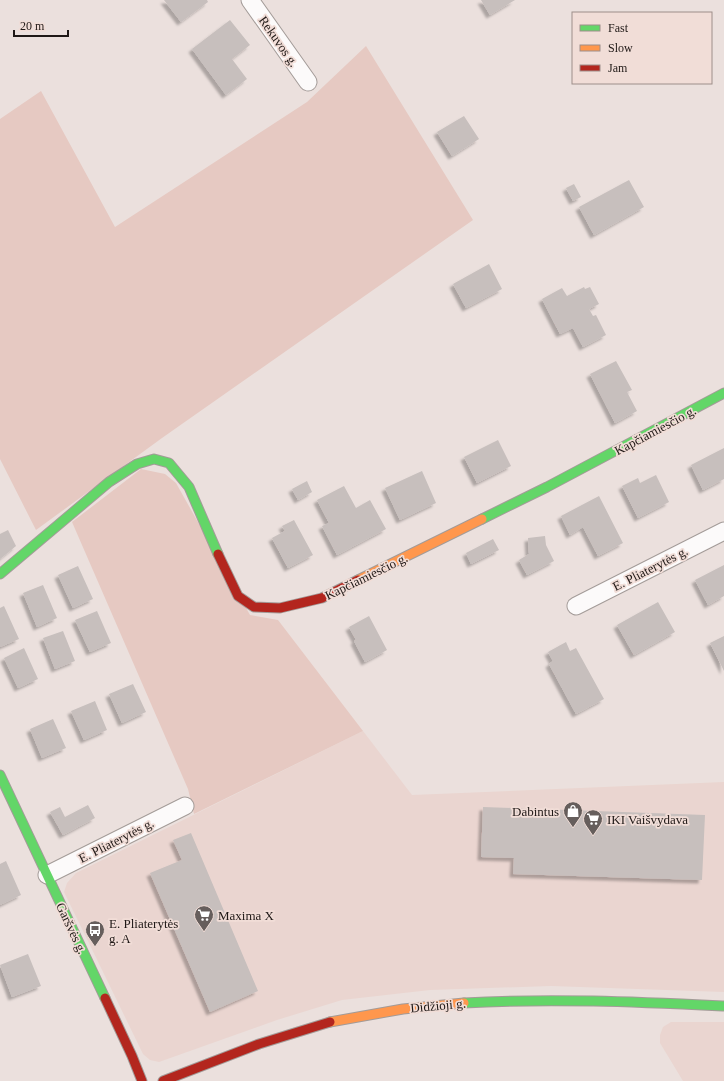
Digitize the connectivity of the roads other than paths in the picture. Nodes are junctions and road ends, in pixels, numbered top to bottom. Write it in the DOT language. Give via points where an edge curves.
graph roads {
  1 [pos="250,0"];
  2 [pos="308,82"];
  3 [pos="724,393"];
  4 [pos="724,531"];
  5 [pos="0,574"];
  6 [pos="576,606"];
  7 [pos="0,775"];
  8 [pos="185,806"];
  9 [pos="47,875"];
  10 [pos="724,1006"];
  11 [pos="142,1081"];
  12 [pos="163,1081"];
  1 -- 2 [label="street, Rekuvos g."];
  3 -- 5 [label="main road, Kapčiamiesčio g." via="547,487 322,598 280,608 254,607 238,596 189,487 169,462 154,459 136,464 109,482"];
  4 -- 6 [label="street, E. Pliaterytės g."];
  7 -- 9 [label="main road, Garšvės g."];
  8 -- 9 [label="street, E. Pliaterytės g."];
  9 -- 11 [label="main road, Garšvės g."];
  10 -- 12 [label="main road, Didžioji g." via="533,1000 453,1003 397,1009 357,1016 297,1032"];
}
